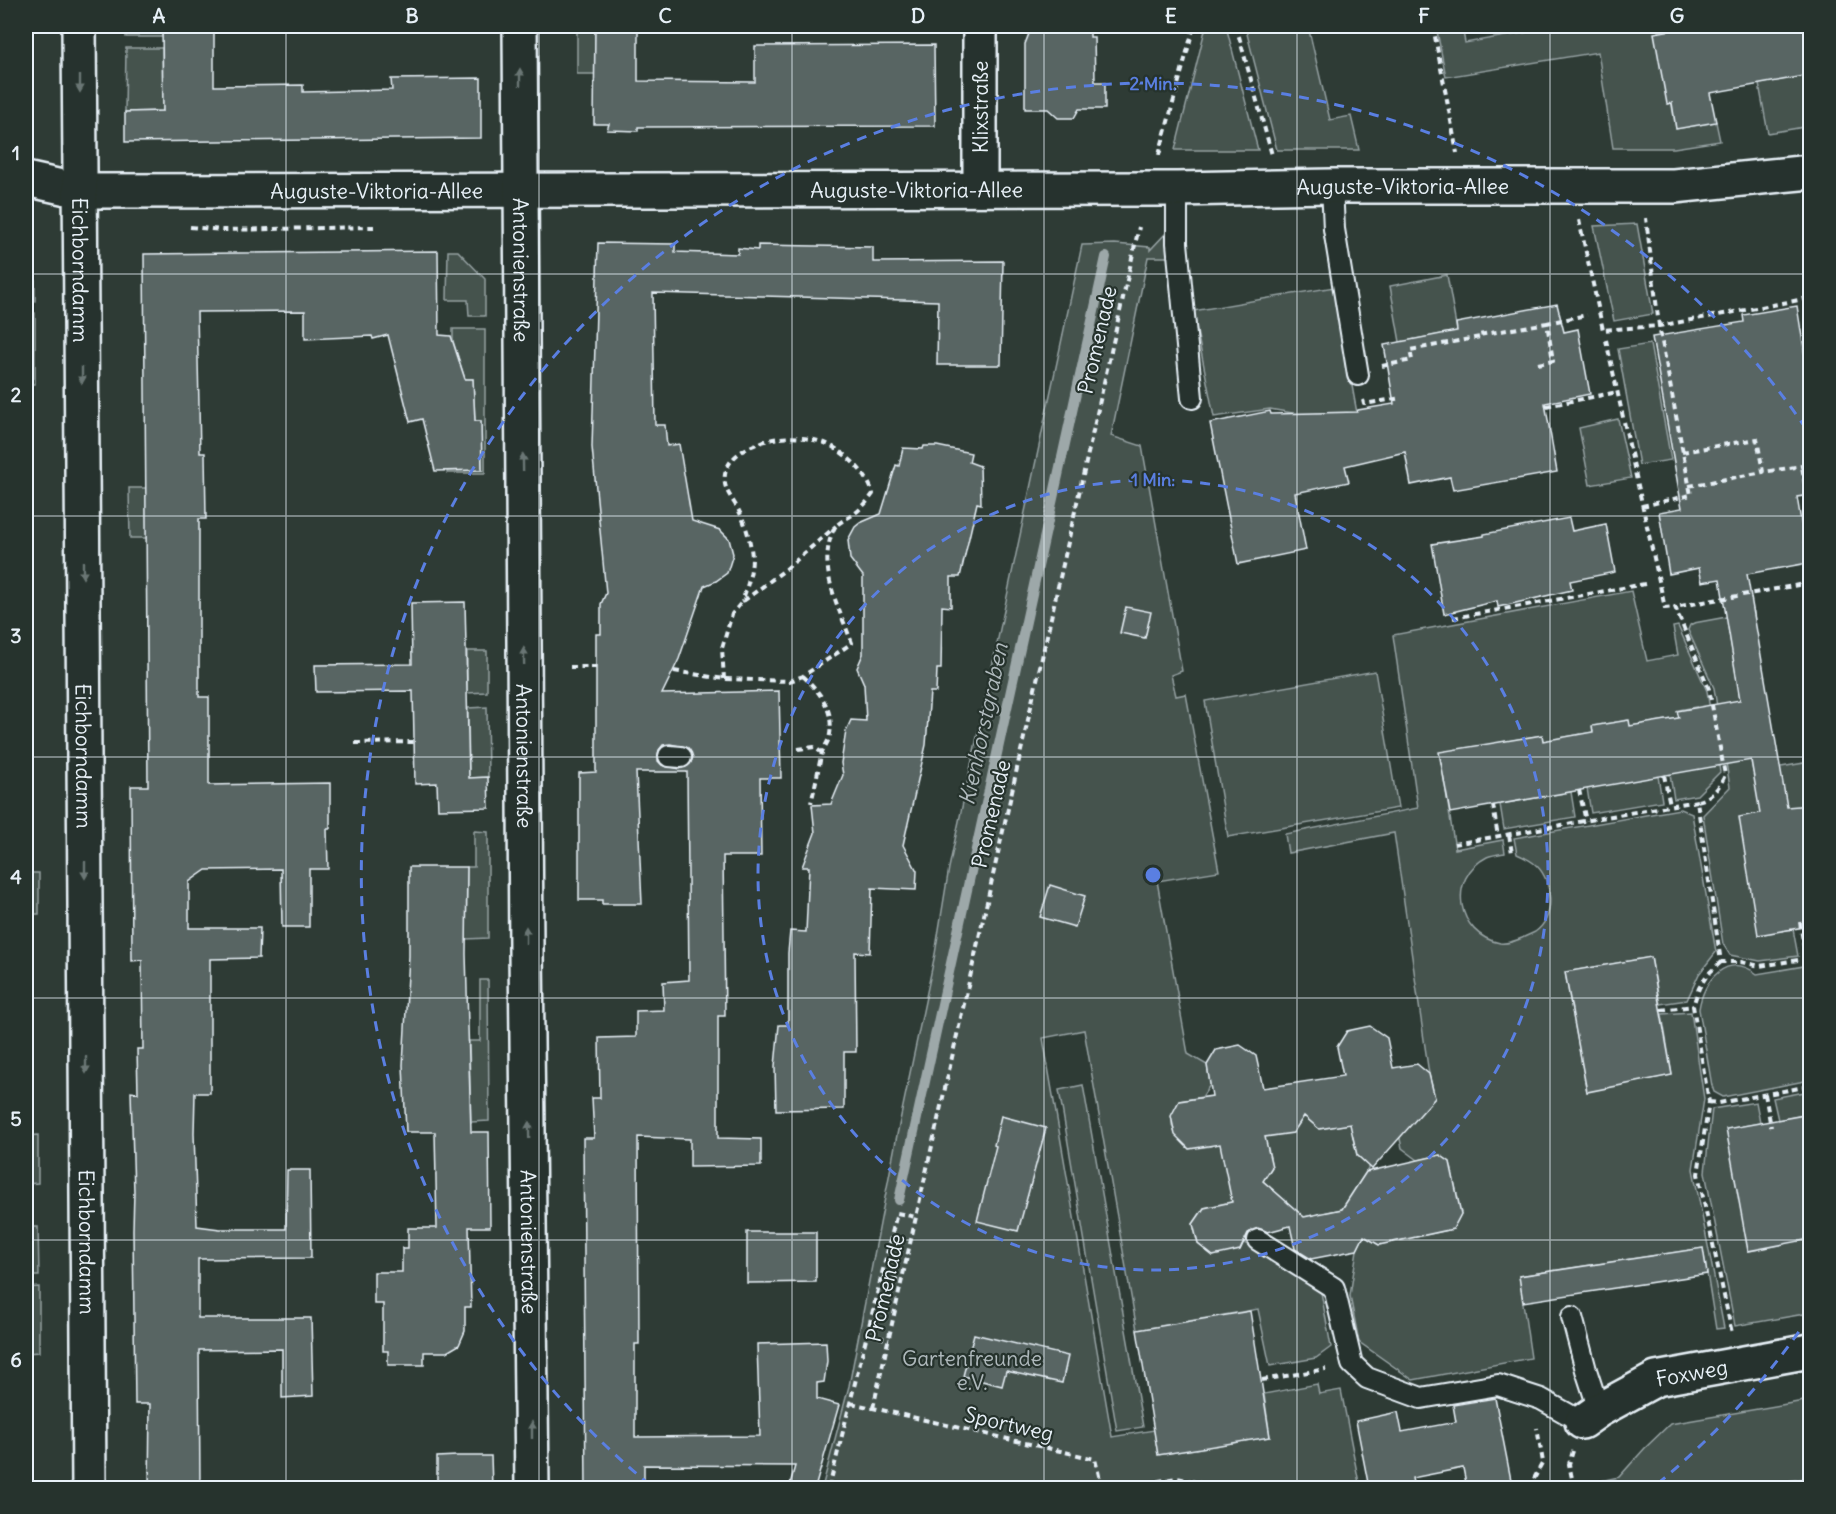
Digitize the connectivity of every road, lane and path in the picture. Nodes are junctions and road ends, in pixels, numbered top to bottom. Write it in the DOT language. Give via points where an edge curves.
graph roads {
  1 [pos="79,26"];
  2 [pos="520,26"];
  3 [pos="980,26"];
  4 [pos="1194,26"];
  5 [pos="1236,26"];
  6 [pos="1433,26"];
  7 [pos="1458,159"];
  8 [pos="1158,162"];
  9 [pos="1273,162"];
  10 [pos="1810,172"];
  11 [pos="26,179"];
  12 [pos="1332,186"];
  13 [pos="521,189"];
  14 [pos="980,189"];
  15 [pos="1177,189"];
  16 [pos="81,191"];
  17 [pos="1646,215"];
  18 [pos="1578,216"];
  19 [pos="1138,227"];
  20 [pos="1810,298"];
  21 [pos="1587,315"];
  22 [pos="1547,323"];
  23 [pos="1659,326"];
  24 [pos="1606,340"];
  25 [pos="1538,364"];
  26 [pos="1388,365"];
  27 [pos="1358,375"];
  28 [pos="1618,392"];
  29 [pos="1362,397"];
  30 [pos="1192,398"];
  31 [pos="1401,398"];
  32 [pos="1546,406"];
  33 [pos="1681,452"];
  34 [pos="1810,464"];
  35 [pos="1802,466"];
  36 [pos="1763,472"];
  37 [pos="1689,486"];
  38 [pos="1641,506"];
  39 [pos="1810,515"];
  40 [pos="836,525"];
  41 [pos="1810,583"];
  42 [pos="1645,584"];
  43 [pos="742,602"];
  44 [pos="1675,607"];
  45 [pos="1453,618"];
  46 [pos="596,667"];
  47 [pos="570,668"];
  48 [pos="674,671"];
  49 [pos="803,676"];
  50 [pos="724,680"];
  51 [pos="414,742"];
  52 [pos="355,743"];
  53 [pos="798,749"];
  54 [pos="822,753"];
  55 [pos="1664,775"];
  56 [pos="1579,790"];
  57 [pos="1697,801"];
  58 [pos="811,803"];
  59 [pos="1492,805"];
  60 [pos="1670,805"];
  61 [pos="1586,821"];
  62 [pos="1509,835"];
  63 [pos="1498,837"];
  64 [pos="1454,844"];
  65 [pos="1512,853"];
  66 [pos="1800,922"];
  67 [pos="1808,959"];
  68 [pos="1721,962"];
  69 [pos="1693,1006"];
  70 [pos="1661,1010"];
  71 [pos="1810,1086"];
  72 [pos="1765,1095"];
  73 [pos="1709,1102"];
  74 [pos="1771,1128"];
  75 [pos="916,1217"];
  76 [pos="1258,1240"];
  77 [pos="882,1276"];
  78 [pos="902,1281"];
  79 [pos="1572,1317"];
  80 [pos="868,1334"];
  81 [pos="888,1340"];
  82 [pos="1810,1351"];
  83 [pos="1738,1363"];
  84 [pos="1313,1371"];
  85 [pos="1262,1380"];
  86 [pos="1530,1395"];
  87 [pos="851,1402"];
  88 [pos="873,1408"];
  89 [pos="1590,1416"];
  90 [pos="89,1488"];
  91 [pos="532,1488"];
  92 [pos="829,1488"];
  93 [pos="1102,1488"];
  94 [pos="1116,1488"];
  95 [pos="1223,1488"];
  96 [pos="1529,1488"];
  97 [pos="1553,1488"];
  98 [pos="1574,1488"];
  1 -- 16 [label="main road, Eichborndamm, one-way"];
  13 -- 2 [label="main road, Antonienstraße, one-way"];
  3 -- 14 [label="main road, Klixstraße"];
  4 -- 8 [label="path"];
  5 -- 9 [label="path"];
  6 -- 7 [label="path"];
  10 -- 12 [label="main road, Auguste-Viktoria-Allee" via="1674,186"];
  11 -- 16 [label="main road, Auguste-Viktoria-Allee"];
  12 -- 15 [label="main road, Auguste-Viktoria-Allee"];
  12 -- 27 [label="lane" via="1334,229"];
  13 -- 14 [label="main road, Auguste-Viktoria-Allee"];
  13 -- 16 [label="main road, Auguste-Viktoria-Allee"];
  91 -- 13 [label="main road, Antonienstraße, one-way"];
  14 -- 15 [label="main road, Auguste-Viktoria-Allee"];
  15 -- 30 [label="lane" via="1177,243"];
  16 -- 90 [label="main road, Eichborndamm, one-way"];
  17 -- 23 [label="path"];
  18 -- 23 [label="path" via="1603,330"];
  19 -- 75 [label="path, Promenade"];
  20 -- 23 [label="path"];
  21 -- 22 [label="path"];
  22 -- 25 [label="path" via="1553,361"];
  22 -- 26 [label="path" via="1410,351 1412,360"];
  23 -- 33 [label="path"];
  24 -- 28 [label="path"];
  28 -- 32 [label="path"];
  28 -- 38 [label="path"];
  29 -- 31 [label="path" via="1364,404"];
  33 -- 36 [label="path" via="1757,439"];
  33 -- 37 [label="path"];
  34 -- 35 [label="path"];
  35 -- 36 [label="path"];
  35 -- 39 [label="path"];
  36 -- 37 [label="path"];
  37 -- 38 [label="path" via="1691,495"];
  38 -- 44 [label="path" via="1665,608"];
  40 -- 43 [label="path"];
  40 -- 43 [label="path" via="866,504 873,494 870,483 844,453 809,439 775,438 736,455 726,470 725,485 741,513 752,557"];
  40 -- 49 [label="path" via="827,566 852,643"];
  41 -- 44 [label="path"];
  42 -- 45 [label="path"];
  43 -- 50 [label="path" via="732,614 722,648"];
  44 -- 57 [label="path" via="1709,689 1725,775 1706,800"];
  46 -- 47 [label="path"];
  48 -- 50 [label="path"];
  49 -- 50 [label="path" via="790,681"];
  49 -- 54 [label="path" via="828,707 830,736"];
  51 -- 52 [label="path"];
  53 -- 54 [label="path" via="814,747"];
  54 -- 58 [label="path"];
  55 -- 60 [label="path"];
  56 -- 61 [label="path"];
  57 -- 60 [label="path"];
  57 -- 68 [label="path"];
  59 -- 63 [label="path"];
  60 -- 61 [label="path"];
  61 -- 62 [label="path"];
  62 -- 63 [label="path"];
  62 -- 65 [label="path"];
  63 -- 64 [label="path"];
  66 -- 67 [label="path"];
  67 -- 68 [label="path" via="1760,966"];
  68 -- 69 [label="path" via="1703,981"];
  69 -- 70 [label="path"];
  69 -- 73 [label="path"];
  71 -- 72 [label="path"];
  72 -- 73 [label="path"];
  72 -- 74 [label="path"];
  73 -- 83 [label="path" via="1698,1174"];
  75 -- 77 [label="path" via="897,1213"];
  75 -- 78 [label="path, Promenade"];
  76 -- 86 [label="lane" via="1334,1288 1352,1364 1367,1378 1421,1398 1498,1385"];
  77 -- 78 [label="path"];
  77 -- 80 [label="path"];
  78 -- 81 [label="path, Promenade"];
  79 -- 89 [label="lane" via="1586,1370"];
  80 -- 81 [label="path"];
  80 -- 87 [label="path"];
  81 -- 88 [label="path, Promenade"];
  82 -- 83 [label="main road, Foxweg"];
  83 -- 89 [label="main road, Foxweg" via="1656,1379"];
  84 -- 85 [label="path"];
  86 -- 89 [label="lane"];
  86 -- 96 [label="path" via="1543,1462"];
  87 -- 88 [label="path, Sportweg"];
  87 -- 92 [label="path"];
  88 -- 93 [label="path, Sportweg" via="1095,1459"];
  94 -- 95 [label="path" via="1177,1478"];
  97 -- 98 [label="path" via="1573,1484"];
}
